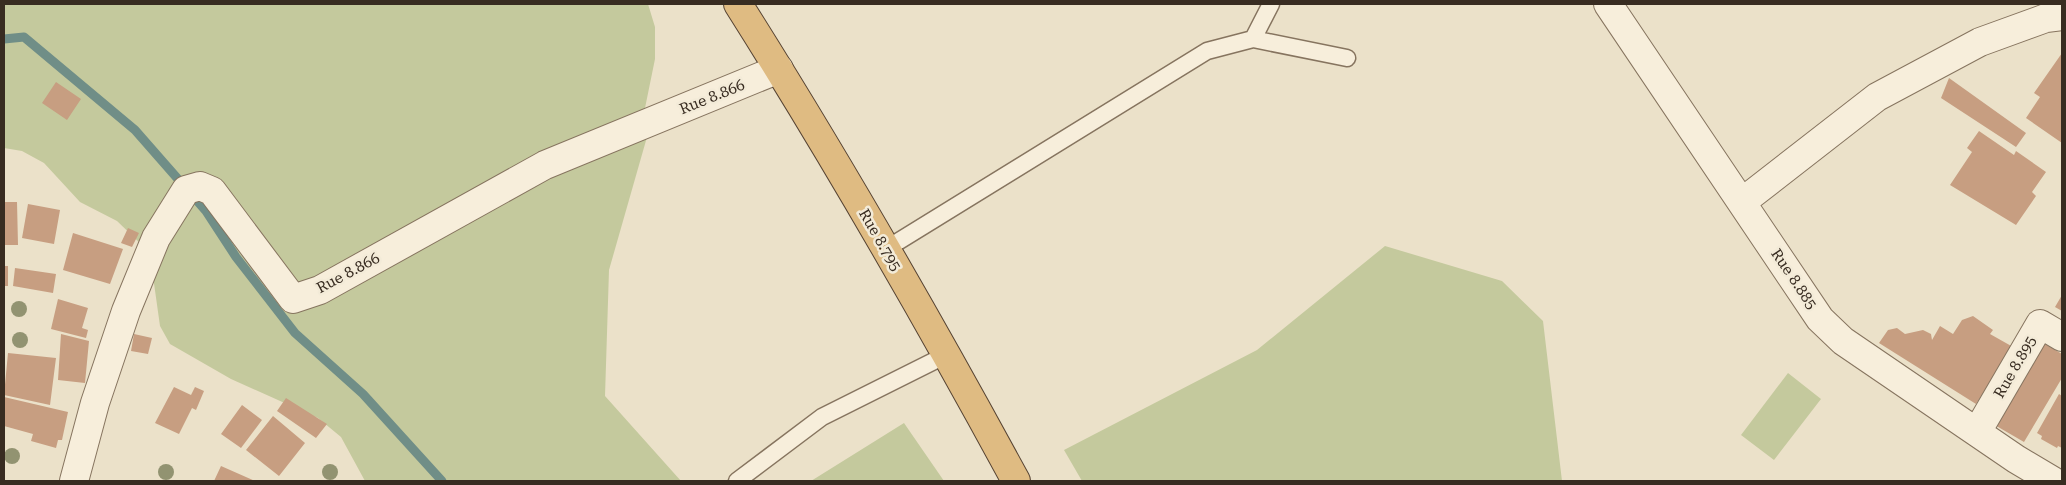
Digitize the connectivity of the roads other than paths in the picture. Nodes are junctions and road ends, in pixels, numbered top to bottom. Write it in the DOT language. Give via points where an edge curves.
graph roads {
  1 [pos="738,4"];
  2 [pos="1271,4"];
  3 [pos="1608,4"];
  4 [pos="2062,16"];
  5 [pos="1253,39"];
  6 [pos="1347,58"];
  7 [pos="779,69"];
  8 [pos="1742,202"];
  9 [pos="886,249"];
  10 [pos="2062,337"];
  11 [pos="946,355"];
  12 [pos="1976,432"];
  13 [pos="74,481"];
  14 [pos="737,481"];
  15 [pos="1016,481"];
  16 [pos="2053,481"];
  1 -- 7 [label="highway, Rue 8.795"];
  2 -- 5 [label="lane"];
  3 -- 8 [label="street, Rue 8.885"];
  4 -- 8 [label="street" via="2046,18 1980,42 1877,96"];
  5 -- 6 [label="lane"];
  5 -- 9 [label="lane" via="1206,50"];
  7 -- 9 [label="highway, Rue 8.795"];
  7 -- 13 [label="street, Rue 8.866" via="546,165 320,290 293,299 212,191 200,186 186,190 156,238 126,311 95,403"];
  8 -- 12 [label="street, Rue 8.885" via="1820,319 1843,342"];
  9 -- 11 [label="highway, Rue 8.795"];
  10 -- 12 [label="street, Rue 8.895" via="2040,324"];
  11 -- 14 [label="lane" via="822,417"];
  11 -- 15 [label="highway, Rue 8.795"];
  12 -- 16 [label="street, Rue 8.885"];
}
